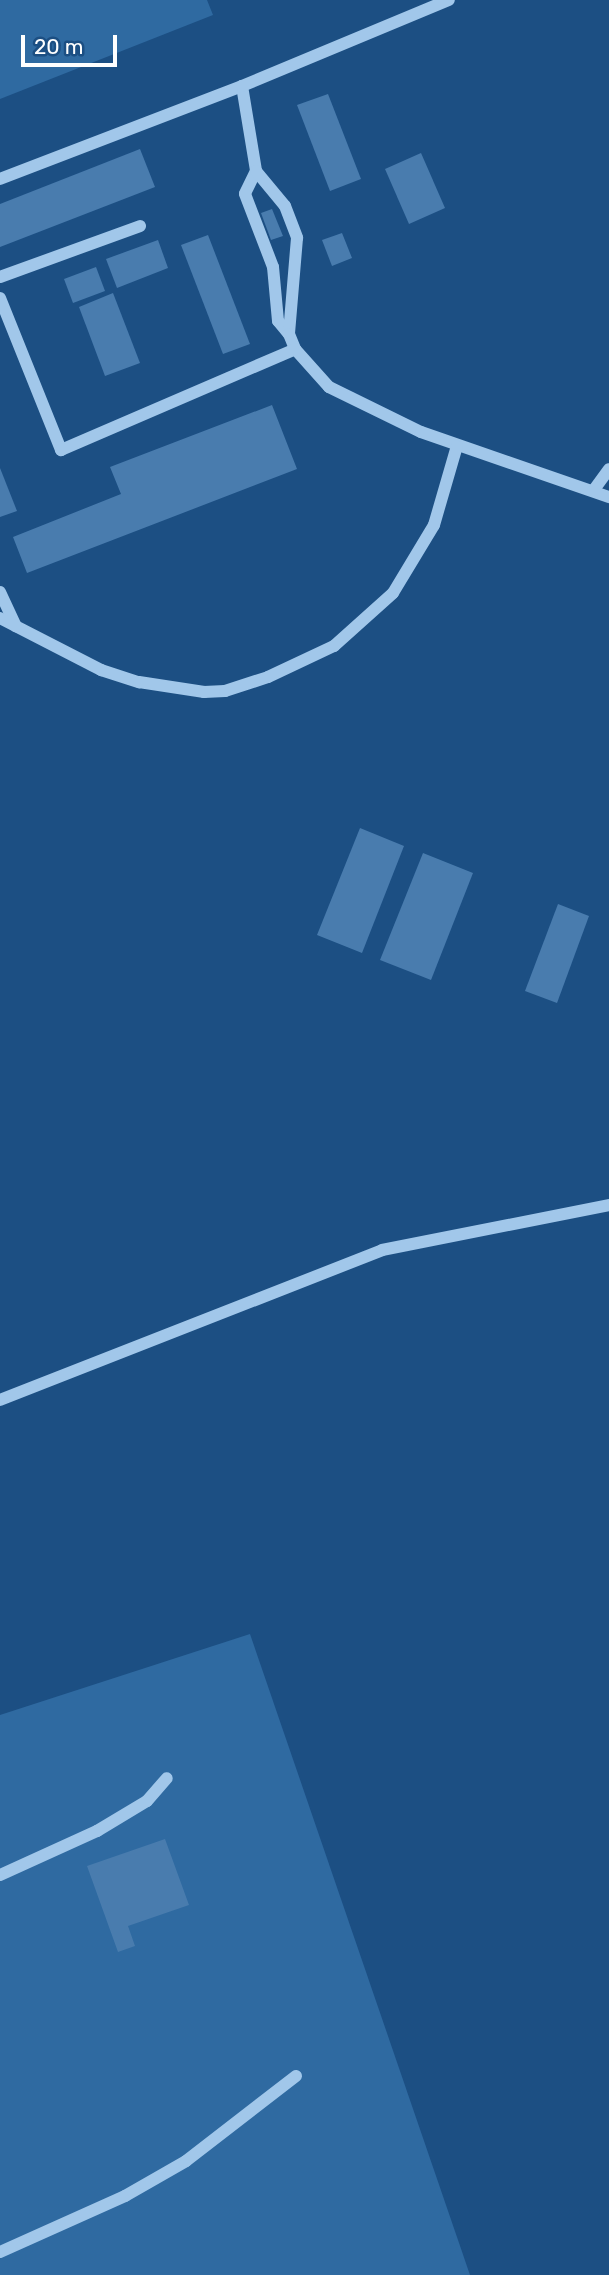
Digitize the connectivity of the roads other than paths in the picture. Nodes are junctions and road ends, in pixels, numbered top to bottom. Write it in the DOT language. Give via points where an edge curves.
graph roads {
  1 [pos="449,0"];
  2 [pos="242,86"];
  3 [pos="256,171"];
  4 [pos="0,179"];
  5 [pos="141,226"];
  6 [pos="0,277"];
  7 [pos="0,298"];
  8 [pos="289,334"];
  9 [pos="295,349"];
  10 [pos="457,446"];
  11 [pos="609,469"];
  12 [pos="593,491"];
  13 [pos="609,497"];
  14 [pos="0,592"];
  15 [pos="0,618"];
  16 [pos="16,626"];
  17 [pos="609,1205"];
  18 [pos="0,1400"];
  19 [pos="167,1778"];
  20 [pos="0,1875"];
  21 [pos="296,2076"];
  22 [pos="0,2252"];
  1 -- 2 [label="street"];
  2 -- 3 [label="street"];
  2 -- 4 [label="street"];
  3 -- 8 [label="street" via="245,194 248,210 273,267 278,321"];
  3 -- 8 [label="street" via="285,206 297,238"];
  5 -- 6 [label="street"];
  7 -- 9 [label="street" via="61,450"];
  8 -- 9 [label="street"];
  9 -- 10 [label="street" via="329,387"];
  10 -- 12 [label="street"];
  10 -- 16 [label="street" via="434,525 417,559 364,622 306,662 225,691 178,688 101,670"];
  11 -- 12 [label="street"];
  12 -- 13 [label="street"];
  14 -- 16 [label="street"];
  15 -- 16 [label="street"];
  17 -- 18 [label="street" via="382,1250"];
  19 -- 20 [label="street" via="146,1801 107,1825 39,1861"];
  21 -- 22 [label="street" via="186,2161 125,2196"];
}
